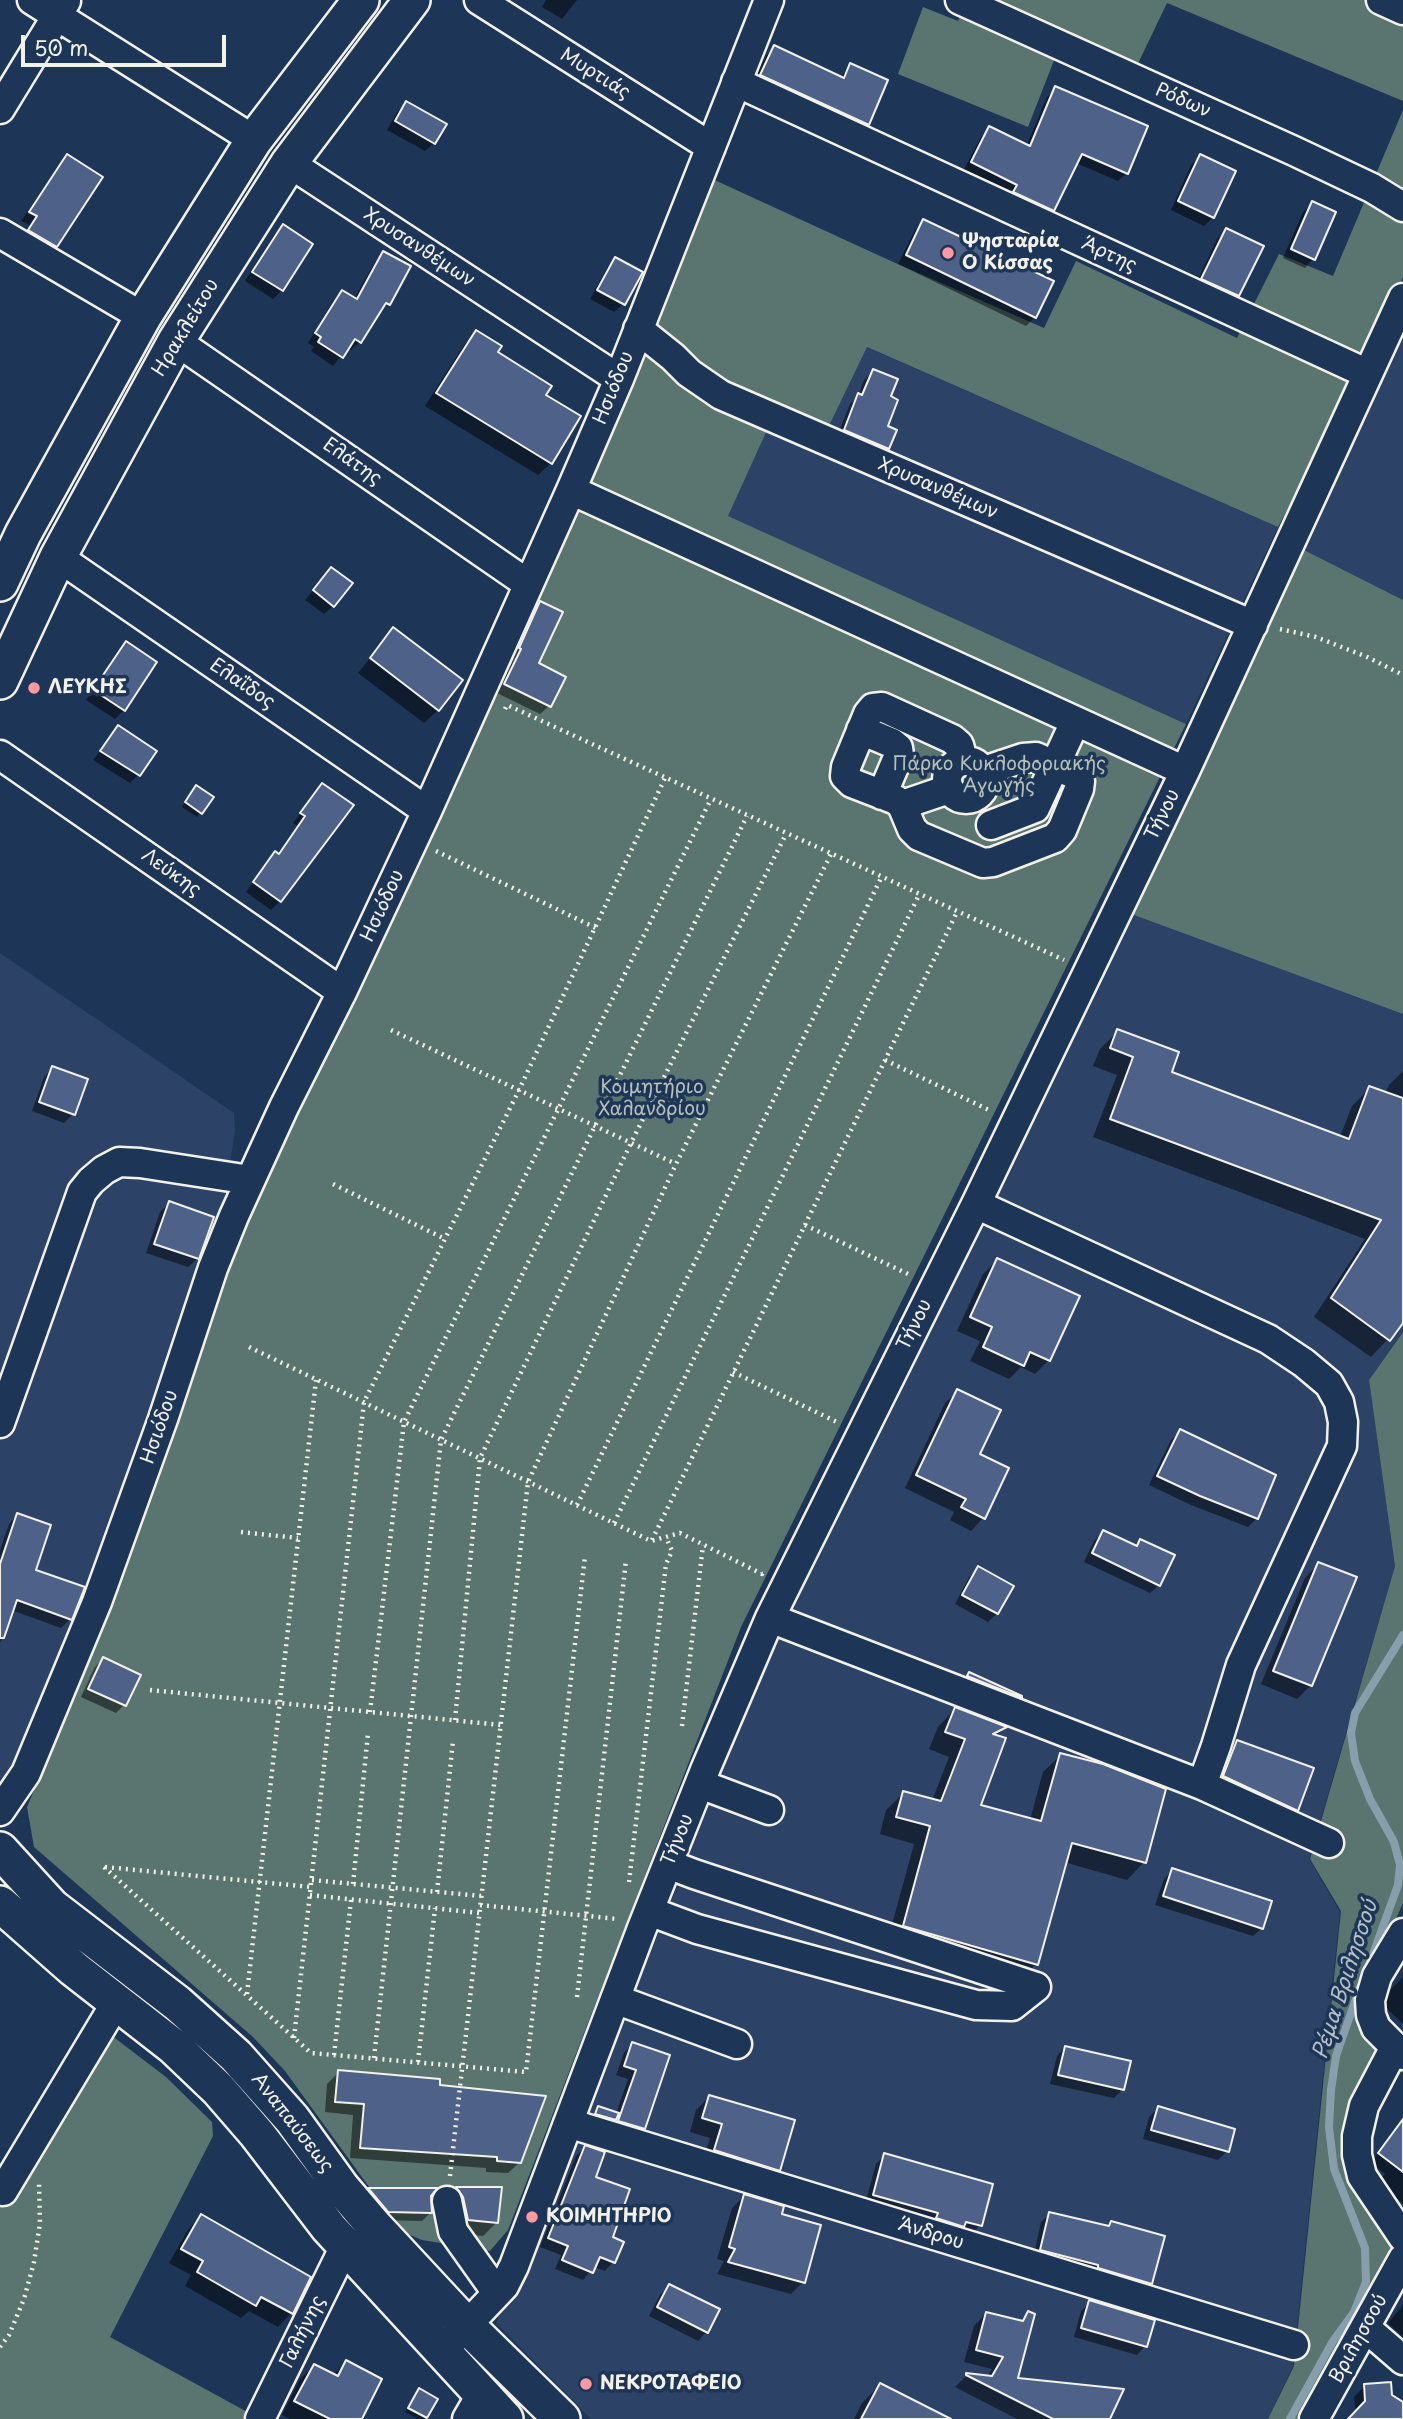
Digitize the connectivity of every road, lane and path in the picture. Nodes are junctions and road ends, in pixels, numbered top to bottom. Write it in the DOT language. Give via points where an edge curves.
graph roads {
  1 [pos="32,0"];
  2 [pos="361,0"];
  3 [pos="412,0"];
  4 [pos="479,0"];
  5 [pos="769,0"];
  6 [pos="960,0"];
  7 [pos="1381,0"];
  8 [pos="62,8"];
  9 [pos="1403,10"];
  10 [pos="736,82"];
  11 [pos="0,109"];
  12 [pos="254,140"];
  13 [pos="711,147"];
  14 [pos="289,163"];
  15 [pos="1403,207"];
  16 [pos="0,233"];
  17 [pos="1403,298"];
  18 [pos="143,317"];
  19 [pos="638,329"];
  20 [pos="176,341"];
  21 [pos="1368,374"];
  22 [pos="619,379"];
  23 [pos="571,490"];
  24 [pos="58,557"];
  25 [pos="0,583"];
  26 [pos="528,584"];
  27 [pos="1253,625"];
  28 [pos="1403,675"];
  29 [pos="0,681"];
  30 [pos="507,705"];
  31 [pos="1076,722"];
  32 [pos="861,730"];
  33 [pos="0,754"];
  34 [pos="1054,765"];
  35 [pos="1185,771"];
  36 [pos="976,775"];
  37 [pos="665,778"];
  38 [pos="711,799"];
  39 [pos="892,800"];
  40 [pos="427,811"];
  41 [pos="747,816"];
  42 [pos="991,825"];
  43 [pos="786,834"];
  44 [pos="436,851"];
  45 [pos="831,854"];
  46 [pos="1003,858"];
  47 [pos="881,878"];
  48 [pos="919,895"];
  49 [pos="957,912"];
  50 [pos="596,928"];
  51 [pos="1066,961"];
  52 [pos="342,992"];
  53 [pos="391,1030"];
  54 [pos="885,1060"];
  55 [pos="519,1090"];
  56 [pos="558,1108"];
  57 [pos="992,1111"];
  58 [pos="593,1125"];
  59 [pos="631,1143"];
  60 [pos="677,1164"];
  61 [pos="250,1180"];
  62 [pos="333,1184"];
  63 [pos="976,1204"];
  64 [pos="805,1225"];
  65 [pos="445,1238"];
  66 [pos="910,1275"];
  67 [pos="248,1347"];
  68 [pos="733,1372"];
  69 [pos="316,1380"];
  70 [pos="363,1402"];
  71 [pos="404,1422"];
  72 [pos="837,1422"];
  73 [pos="0,1423"];
  74 [pos="440,1440"];
  75 [pos="480,1458"];
  76 [pos="528,1482"];
  77 [pos="577,1505"];
  78 [pos="614,1523"];
  79 [pos="241,1532"];
  80 [pos="666,1537"];
  81 [pos="298,1538"];
  82 [pos="651,1541"];
  83 [pos="704,1545"];
  84 [pos="585,1556"];
  85 [pos="626,1560"];
  86 [pos="762,1574"];
  87 [pos="770,1618"];
  88 [pos="150,1690"];
  89 [pos="280,1703"];
  90 [pos="330,1708"];
  91 [pos="370,1712"];
  92 [pos="411,1716"];
  93 [pos="455,1720"];
  94 [pos="501,1725"];
  95 [pos="682,1727"];
  96 [pos="368,1733"];
  97 [pos="453,1741"];
  98 [pos="700,1784"];
  99 [pos="1202,1785"];
  100 [pos="769,1810"];
  101 [pos="0,1811"];
  102 [pos="1329,1843"];
  103 [pos="0,1850"];
  104 [pos="668,1864"];
  105 [pos="312,1880"];
  106 [pos="259,1882"];
  107 [pos="353,1884"];
  108 [pos="628,1886"];
  109 [pos="311,1887"];
  110 [pos="392,1888"];
  111 [pos="437,1892"];
  112 [pos="310,1895"];
  113 [pos="481,1896"];
  114 [pos="351,1900"];
  115 [pos="0,1904"];
  116 [pos="390,1904"];
  117 [pos="480,1905"];
  118 [pos="435,1908"];
  119 [pos="544,1912"];
  120 [pos="479,1913"];
  121 [pos="586,1916"];
  122 [pos="637,1919"];
  123 [pos="1403,1933"];
  124 [pos="247,1996"];
  125 [pos="576,1997"];
  126 [pos="615,1999"];
  127 [pos="117,2001"];
  128 [pos="294,2038"];
  129 [pos="737,2044"];
  130 [pos="1399,2051"];
  131 [pos="334,2055"];
  132 [pos="374,2058"];
  133 [pos="418,2062"];
  134 [pos="462,2066"];
  135 [pos="568,2123"];
  136 [pos="34,2139"];
  137 [pos="3,2191"];
  138 [pos="447,2201"];
  139 [pos="1403,2238"];
  140 [pos="345,2246"];
  141 [pos="1403,2259"];
  142 [pos="497,2293"];
  143 [pos="467,2326"];
  144 [pos="1366,2328"];
  145 [pos="1294,2345"];
  146 [pos="0,2347"];
  147 [pos="442,2353"];
  148 [pos="1403,2360"];
  149 [pos="484,2411"];
  150 [pos="260,2419"];
  151 [pos="562,2419"];
  152 [pos="1314,2419"];
  1 -- 8 [label="street"];
  2 -- 12 [label="main road"];
  3 -- 14 [label="main road, Ηρακλείτου"];
  4 -- 13 [label="street, Μυρτιάς"];
  5 -- 10 [label="street, Ησιόδου"];
  6 -- 15 [label="street, Ρόδων" via="1294,150"];
  7 -- 9 [label="street"];
  8 -- 11 [label="street"];
  8 -- 12 [label="street"];
  10 -- 13 [label="street, Ησιόδου"];
  10 -- 21 [label="street, Άρτης"];
  12 -- 18 [label="main road"];
  13 -- 19 [label="street, Ησιόδου"];
  14 -- 20 [label="main road, Ηρακλείτου"];
  14 -- 22 [label="street, Χρυσανθέμων"];
  16 -- 18 [label="street"];
  17 -- 21 [label="street, Τήνου"];
  18 -- 25 [label="main road"];
  19 -- 22 [label="street, Ησιόδου"];
  19 -- 27 [label="street, Χρυσανθέμων" via="720,395"];
  20 -- 24 [label="main road, Ηρακλείτου"];
  20 -- 26 [label="street, Ελάτης"];
  21 -- 27 [label="street, Τήνου"];
  22 -- 23 [label="street, Ησιόδου"];
  23 -- 26 [label="street, Ησιόδου"];
  23 -- 31 [label="street"];
  24 -- 29 [label="main road, Ηρακλείτου"];
  24 -- 40 [label="street, Ελαΐδος"];
  26 -- 40 [label="street, Ησιόδου"];
  27 -- 28 [label="path" via="1316,637"];
  27 -- 35 [label="street, Τήνου"];
  30 -- 37 [label="path"];
  31 -- 34 [label="street"];
  31 -- 35 [label="street"];
  32 -- 36 [label="street" via="873,708 882,707 952,738"];
  32 -- 39 [label="street" via="898,748"];
  32 -- 39 [label="street" via="845,776"];
  33 -- 52 [label="street, Λεύκης"];
  34 -- 36 [label="street" via="1036,757 1023,758"];
  34 -- 42 [label="street" via="1035,808"];
  34 -- 46 [label="street" via="1080,781 1062,830 1055,838"];
  35 -- 63 [label="street, Τήνου"];
  36 -- 39 [label="street" via="955,763 948,771 949,789"];
  36 -- 42 [label="street"];
  37 -- 38 [label="path"];
  37 -- 50 [label="path"];
  38 -- 41 [label="path"];
  38 -- 56 [label="path"];
  39 -- 46 [label="street" via="919,836 983,863"];
  40 -- 52 [label="street, Ησιόδου"];
  41 -- 43 [label="path"];
  41 -- 58 [label="path"];
  42 -- 46 [label="street"];
  43 -- 45 [label="path"];
  43 -- 59 [label="path"];
  44 -- 50 [label="path"];
  45 -- 47 [label="path"];
  45 -- 60 [label="path"];
  47 -- 48 [label="path"];
  47 -- 77 [label="path"];
  48 -- 49 [label="path"];
  48 -- 78 [label="path"];
  49 -- 51 [label="path"];
  49 -- 54 [label="path"];
  50 -- 55 [label="path"];
  52 -- 61 [label="street, Ησιόδου"];
  53 -- 55 [label="path"];
  54 -- 57 [label="path"];
  54 -- 64 [label="path"];
  55 -- 56 [label="path"];
  55 -- 65 [label="path"];
  56 -- 58 [label="path"];
  56 -- 71 [label="path"];
  58 -- 59 [label="path"];
  58 -- 74 [label="path"];
  59 -- 60 [label="path"];
  59 -- 75 [label="path"];
  60 -- 76 [label="path"];
  61 -- 73 [label="street" via="119,1162 91,1181 82,1192"];
  61 -- 101 [label="street, Ησιόδου" via="213,1268 97,1602 26,1773"];
  62 -- 65 [label="path"];
  63 -- 87 [label="street, Τήνου"];
  63 -- 99 [label="street" via="1268,1339 1329,1384 1339,1402 1342,1446 1336,1463 1241,1665"];
  64 -- 66 [label="path"];
  64 -- 68 [label="path"];
  65 -- 70 [label="path"];
  67 -- 69 [label="path"];
  68 -- 72 [label="path"];
  68 -- 82 [label="path"];
  69 -- 70 [label="path"];
  69 -- 81 [label="path"];
  70 -- 71 [label="path"];
  70 -- 90 [label="path"];
  71 -- 74 [label="path"];
  71 -- 91 [label="path"];
  74 -- 75 [label="path"];
  74 -- 92 [label="path"];
  75 -- 76 [label="path"];
  75 -- 93 [label="path"];
  76 -- 77 [label="path"];
  76 -- 94 [label="path"];
  77 -- 78 [label="path"];
  78 -- 82 [label="path"];
  79 -- 81 [label="path"];
  80 -- 82 [label="path"];
  80 -- 83 [label="path" via="680,1533"];
  80 -- 108 [label="path" via="672,1551 666,1564"];
  81 -- 89 [label="path"];
  83 -- 86 [label="path"];
  83 -- 95 [label="path"];
  84 -- 119 [label="path"];
  85 -- 121 [label="path"];
  87 -- 98 [label="street, Τήνου"];
  87 -- 99 [label="street"];
  88 -- 89 [label="path"];
  89 -- 90 [label="path"];
  89 -- 106 [label="path"];
  90 -- 91 [label="path"];
  90 -- 105 [label="path"];
  91 -- 92 [label="path"];
  92 -- 93 [label="path"];
  92 -- 110 [label="path"];
  93 -- 94 [label="path"];
  94 -- 113 [label="path"];
  96 -- 107 [label="path"];
  97 -- 111 [label="path"];
  98 -- 100 [label="street"];
  98 -- 104 [label="street, Τήνου"];
  99 -- 102 [label="street"];
  103 -- 143 [label="main road, Αναπαύσεως" via="52,1907 177,2003 250,2070 305,2134 354,2203"];
  104 -- 122 [label="street, Τήνου"];
  104 -- 122 [label="street" via="1036,1987 1012,2006 976,2005 696,1929"];
  105 -- 107 [label="path"];
  105 -- 109 [label="path"];
  106 -- 109 [label="path"];
  106 -- 124 [label="path"];
  106 -- 124 [label="path" via="104,1867"];
  107 -- 110 [label="path"];
  109 -- 112 [label="path"];
  110 -- 111 [label="path"];
  110 -- 116 [label="path"];
  111 -- 113 [label="path"];
  112 -- 114 [label="path"];
  112 -- 128 [label="path"];
  113 -- 117 [label="path"];
  114 -- 116 [label="path"];
  114 -- 131 [label="path"];
  115 -- 127 [label="main road, Αναπαύσεως"];
  116 -- 118 [label="path"];
  116 -- 132 [label="path"];
  117 -- 119 [label="path"];
  117 -- 120 [label="path"];
  118 -- 120 [label="path"];
  118 -- 133 [label="path"];
  119 -- 121 [label="path"];
  119 -- 134 [label="path" via="526,2072"];
  120 -- 134 [label="path"];
  121 -- 122 [label="path"];
  121 -- 125 [label="path"];
  122 -- 126 [label="street, Τήνου"];
  123 -- 130 [label="street" via="1377,1976 1370,2000 1376,2028"];
  124 -- 128 [label="path"];
  126 -- 129 [label="street"];
  126 -- 135 [label="street, Τήνου"];
  127 -- 136 [label="street"];
  127 -- 140 [label="main road, Αναπαύσεως" via="226,2097"];
  128 -- 131 [label="path" via="311,2053"];
  130 -- 139 [label="street" via="1364,2106 1357,2155 1362,2176"];
  131 -- 132 [label="path"];
  132 -- 133 [label="path"];
  133 -- 134 [label="path"];
  134 -- 138 [label="path"];
  135 -- 142 [label="street, Τήνου" via="514,2266"];
  135 -- 145 [label="street, Άνδρου"];
  136 -- 137 [label="street"];
  136 -- 146 [label="path" via="40,2223 34,2262 24,2299"];
  138 -- 142 [label="street" via="453,2231"];
  140 -- 147 [label="main road, Αναπαύσεως"];
  140 -- 150 [label="street, Γαλήνης"];
  141 -- 144 [label="street, Βριλησσού"];
  142 -- 143 [label="street, Τήνου"];
  143 -- 147 [label="street, Τήνου"];
  143 -- 151 [label="main road, Αναπαύσεως"];
  144 -- 148 [label="street"];
  144 -- 152 [label="street, Βριλησσού"];
  147 -- 149 [label="main road, Αναπαύσεως"];
}
